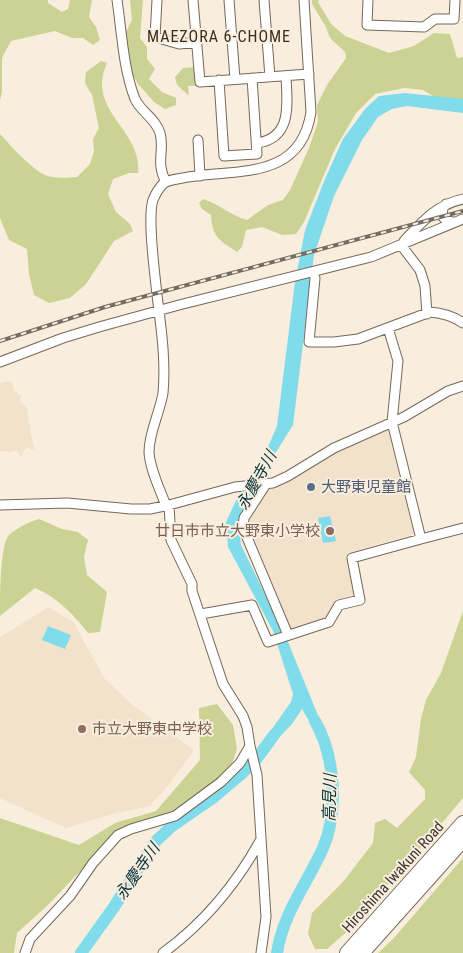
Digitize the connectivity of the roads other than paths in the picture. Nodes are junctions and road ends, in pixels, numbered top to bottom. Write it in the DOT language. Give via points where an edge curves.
graph roads {
  1 [pos="117,0"];
  2 [pos="157,0"];
  3 [pos="194,0"];
  4 [pos="229,0"];
  5 [pos="264,0"];
  6 [pos="304,0"];
  7 [pos="368,0"];
  8 [pos="455,0"];
  9 [pos="197,42"];
  10 [pos="309,74"];
  11 [pos="286,76"];
  12 [pos="270,77"];
  13 [pos="252,78"];
  14 [pos="235,79"];
  15 [pos="219,80"];
  16 [pos="198,140"];
  17 [pos="257,143"];
  18 [pos="200,176"];
  19 [pos="166,182"];
  20 [pos="463,199"];
  21 [pos="449,202"];
  22 [pos="463,219"];
  23 [pos="453,222"];
  24 [pos="401,244"];
  25 [pos="316,274"];
  26 [pos="159,310"];
  27 [pos="427,314"];
  28 [pos="463,323"];
  29 [pos="388,328"];
  30 [pos="0,362"];
  31 [pos="463,386"];
  32 [pos="392,422"];
  33 [pos="265,484"];
  34 [pos="0,505"];
  35 [pos="168,505"];
  36 [pos="463,528"];
  37 [pos="421,539"];
  38 [pos="201,614"];
  39 [pos="288,635"];
  40 [pos="250,746"];
  41 [pos="463,823"];
  42 [pos="262,839"];
  43 [pos="463,840"];
  44 [pos="354,951"];
  45 [pos="25,953"];
  46 [pos="163,953"];
  47 [pos="261,953"];
  1 -- 19 [label="street" via="121,39 132,89 136,101 160,132 160,172"];
  2 -- 9 [label="street" via="155,37 179,44"];
  3 -- 9 [label="street"];
  4 -- 14 [label="street"];
  5 -- 12 [label="street"];
  6 -- 10 [label="street"];
  7 -- 8 [label="street" via="367,26 424,27 435,19 454,20"];
  9 -- 15 [label="street" via="200,82"];
  10 -- 11 [label="street"];
  10 -- 18 [label="street" via="309,126 300,144 288,156 267,168"];
  11 -- 12 [label="street"];
  11 -- 17 [label="street" via="288,110 284,123 272,139"];
  12 -- 13 [label="street"];
  13 -- 14 [label="street"];
  13 -- 17 [label="street"];
  14 -- 15 [label="street"];
  15 -- 17 [label="street" via="224,156 258,154"];
  16 -- 18 [label="street"];
  18 -- 19 [label="street"];
  19 -- 26 [label="street" via="154,196 151,208"];
  20 -- 21 [label="street"];
  21 -- 23 [label="street" via="443,208 442,216"];
  21 -- 24 [label="street" via="428,217"];
  22 -- 23 [label="street"];
  23 -- 24 [label="street"];
  24 -- 25 [label="street"];
  24 -- 27 [label="street" via="420,270"];
  25 -- 26 [label="street" via="291,276"];
  25 -- 29 [label="street" via="309,342 346,341"];
  26 -- 30 [label="street" via="81,332"];
  26 -- 35 [label="street" via="164,383 149,451"];
  27 -- 28 [label="street" via="440,313"];
  27 -- 29 [label="street"];
  29 -- 32 [label="street" via="398,361"];
  31 -- 32 [label="street"];
  32 -- 33 [label="street" via="334,448 281,480"];
  32 -- 37 [label="street"];
  33 -- 35 [label="street" via="230,488"];
  33 -- 39 [label="street" via="244,518 242,528"];
  34 -- 35 [label="street" via="67,503 141,509"];
  35 -- 38 [label="street" via="171,540 192,584"];
  36 -- 37 [label="street"];
  37 -- 39 [label="street" via="352,558 360,600 339,605 330,622"];
  38 -- 39 [label="street" via="252,605 268,642"];
  38 -- 40 [label="street" via="223,684 244,716"];
  40 -- 42 [label="street" via="257,775"];
  40 -- 45 [label="street" via="240,763 222,782 175,816 118,835 70,896 30,939"];
  41 -- 44 [label="highway, Hiroshima Iwakuni Road"];
  42 -- 46 [label="street" via="234,883 211,911 183,939"];
  42 -- 47 [label="street" via="266,917"];
  43 -- 44 [label="highway, Hiroshima Iwakuni Road"];
}
